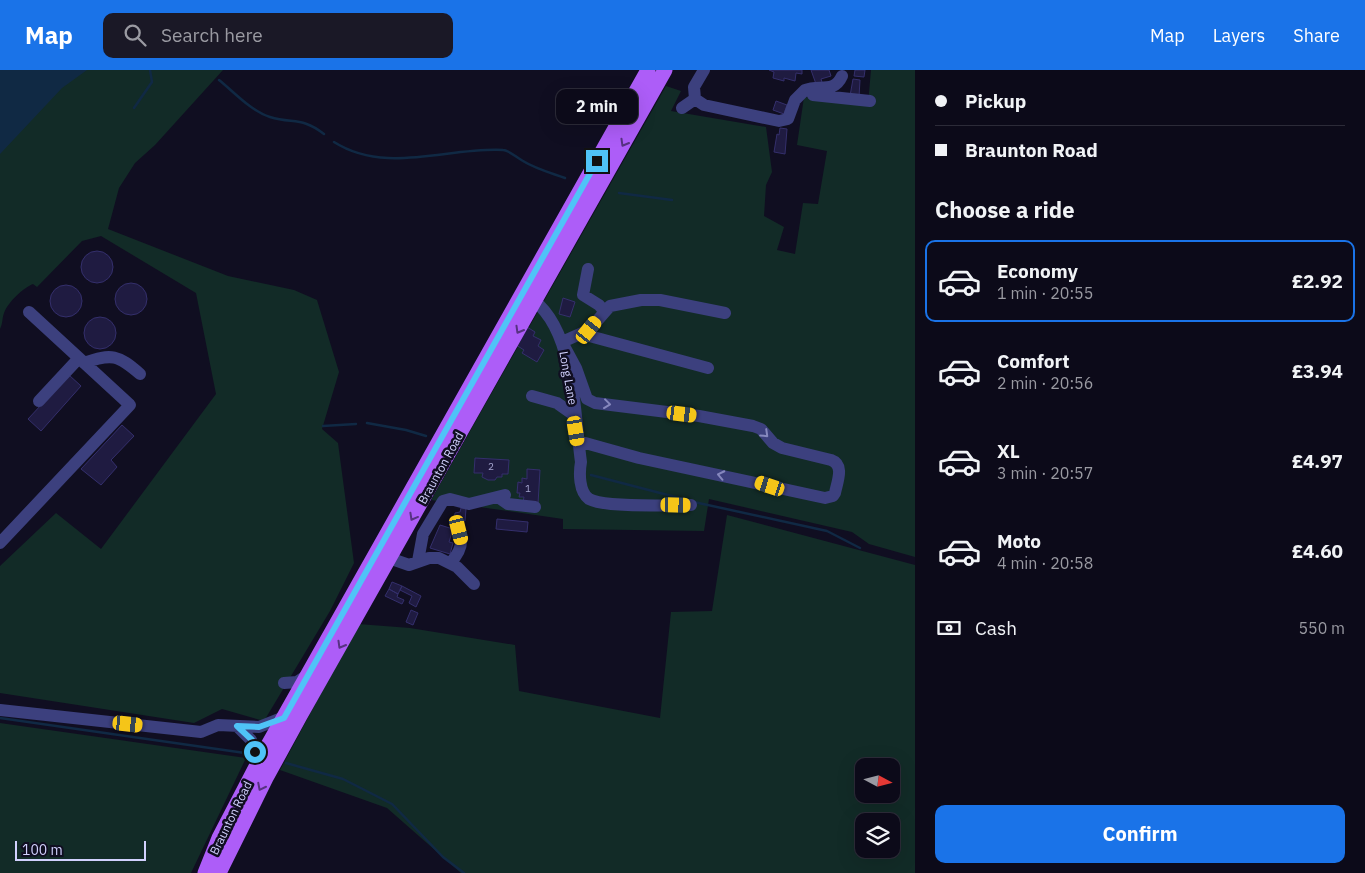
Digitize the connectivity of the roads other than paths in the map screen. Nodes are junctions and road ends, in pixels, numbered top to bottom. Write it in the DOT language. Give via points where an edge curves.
graph roads {
  1 [pos="648,70"];
  2 [pos="665,70"];
  3 [pos="704,70"];
  4 [pos="842,76"];
  5 [pos="800,94"];
  6 [pos="695,99"];
  7 [pos="870,101"];
  8 [pos="682,108"];
  9 [pos="588,269"];
  10 [pos="529,297"];
  11 [pos="604,311"];
  12 [pos="29,312"];
  13 [pos="726,313"];
  14 [pos="582,334"];
  15 [pos="562,342"];
  16 [pos="81,360"];
  17 [pos="708,368"];
  18 [pos="140,374"];
  19 [pos="532,396"];
  20 [pos="38,401"];
  21 [pos="574,415"];
  22 [pos="578,441"];
  23 [pos="691,505"];
  24 [pos="535,507"];
  25 [pos="457,526"];
  26 [pos="0,542"];
  27 [pos="389,558"];
  28 [pos="418,561"];
  29 [pos="450,563"];
  30 [pos="474,584"];
  31 [pos="309,674"];
  32 [pos="284,683"];
  33 [pos="0,710"];
  34 [pos="284,718"];
  35 [pos="237,726"];
  36 [pos="258,763"];
  37 [pos="205,873"];
  38 [pos="219,873"];
  1 -- 10 [label="main road, Braunton Road"];
  2 -- 10 [label="main road, Braunton Road, one-way"];
  3 -- 6 [label="street" via="694,87"];
  4 -- 5 [label="street" via="833,87 809,88"];
  5 -- 6 [label="street" via="785,121 704,105"];
  5 -- 7 [label="street"];
  6 -- 8 [label="street"];
  9 -- 11 [label="street" via="583,295"];
  10 -- 15 [label="street, Long Lane" via="553,322"];
  10 -- 27 [label="main road, Braunton Road, one-way"];
  10 -- 31 [label="main road, Braunton Road"];
  11 -- 13 [label="street" via="610,306 660,300"];
  11 -- 14 [label="street"];
  12 -- 16 [label="street"];
  14 -- 15 [label="street"];
  14 -- 17 [label="street"];
  15 -- 21 [label="street, Long Lane" via="572,386"];
  15 -- 22 [label="street, one-way" via="587,399 595,403 753,426 761,429 777,446 831,460 839,469 835,493 825,498 639,458"];
  16 -- 18 [label="street" via="122,358"];
  16 -- 20 [label="street"];
  16 -- 26 [label="street" via="130,405"];
  19 -- 21 [label="street" via="557,403"];
  21 -- 22 [label="street, Long Lane"];
  22 -- 23 [label="street, Long Lane" via="583,491 590,500"];
  24 -- 28 [label="street" via="508,504 502,496 469,504 450,499 443,501 423,534"];
  25 -- 29 [label="street" via="462,540 460,550"];
  27 -- 28 [label="street" via="408,565"];
  27 -- 38 [label="main road, Braunton Road, one-way" via="266,778"];
  28 -- 29 [label="street" via="440,558"];
  29 -- 30 [label="street"];
  31 -- 32 [label="street" via="297,682"];
  31 -- 34 [label="main road, Braunton Road"];
  33 -- 35 [label="street" via="201,732 218,725"];
  34 -- 35 [label="street" via="259,727"];
  34 -- 36 [label="main road, Braunton Road"];
  35 -- 36 [label="street" via="252,740"];
  36 -- 37 [label="main road, Braunton Road" via="219,838"];
}
